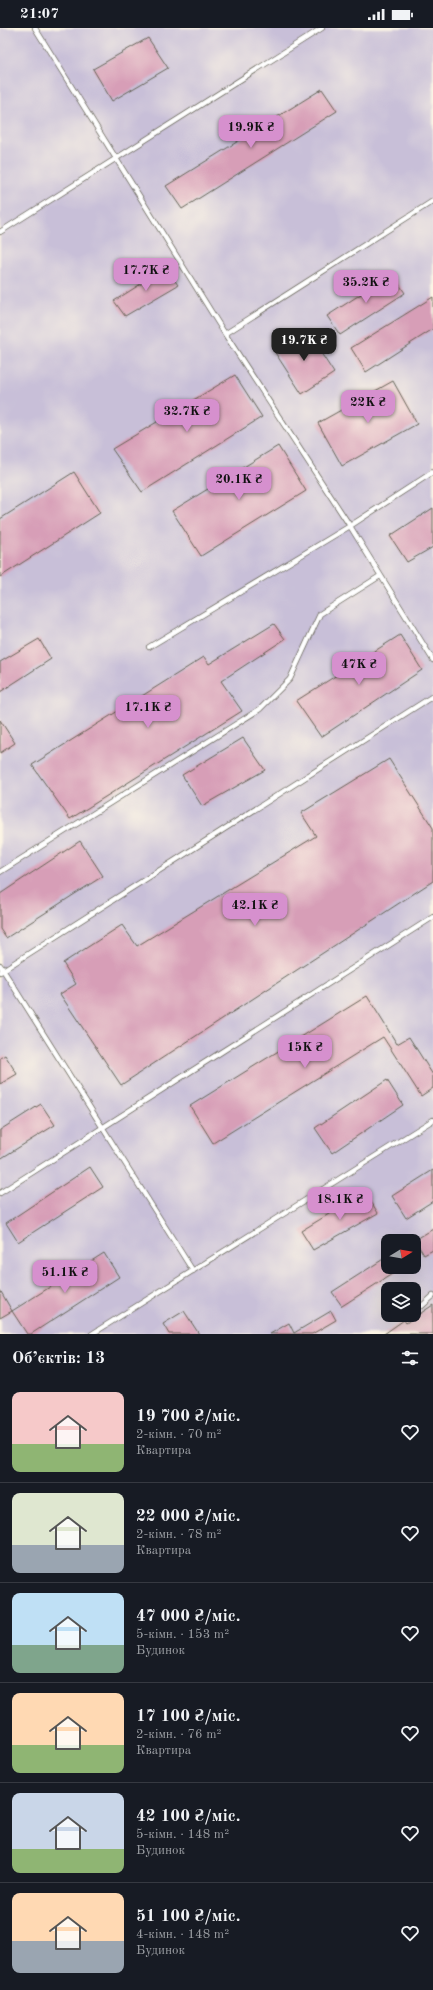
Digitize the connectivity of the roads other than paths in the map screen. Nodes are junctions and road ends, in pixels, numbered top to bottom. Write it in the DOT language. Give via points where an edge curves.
graph roads {
  1 [pos="35,28"];
  2 [pos="322,28"];
  3 [pos="117,159"];
  4 [pos="433,201"];
  5 [pos="0,232"];
  6 [pos="224,334"];
  7 [pos="433,472"];
  8 [pos="350,526"];
  9 [pos="380,576"];
  10 [pos="150,647"];
  11 [pos="433,660"];
  12 [pos="433,696"];
  13 [pos="0,872"];
  14 [pos="433,917"];
  15 [pos="0,965"];
  16 [pos="2,971"];
  17 [pos="433,1120"];
  18 [pos="103,1128"];
  19 [pos="0,1193"];
  20 [pos="193,1270"];
  21 [pos="433,1296"];
  22 [pos="422,1306"];
  23 [pos="92,1334"];
  1 -- 3 [label="lane"];
  2 -- 3 [label="lane"];
  3 -- 5 [label="lane"];
  3 -- 6 [label="lane"];
  4 -- 6 [label="lane"];
  6 -- 8 [label="lane"];
  7 -- 8 [label="lane"];
  8 -- 9 [label="lane"];
  8 -- 10 [label="lane"];
  9 -- 11 [label="lane"];
  9 -- 13 [label="lane" via="320,614 290,679 260,709"];
  12 -- 16 [label="lane"];
  14 -- 18 [label="lane"];
  15 -- 16 [label="lane"];
  16 -- 18 [label="lane"];
  17 -- 20 [label="lane"];
  18 -- 19 [label="lane"];
  18 -- 20 [label="lane"];
  20 -- 23 [label="lane"];
  21 -- 22 [label="lane"];
}
